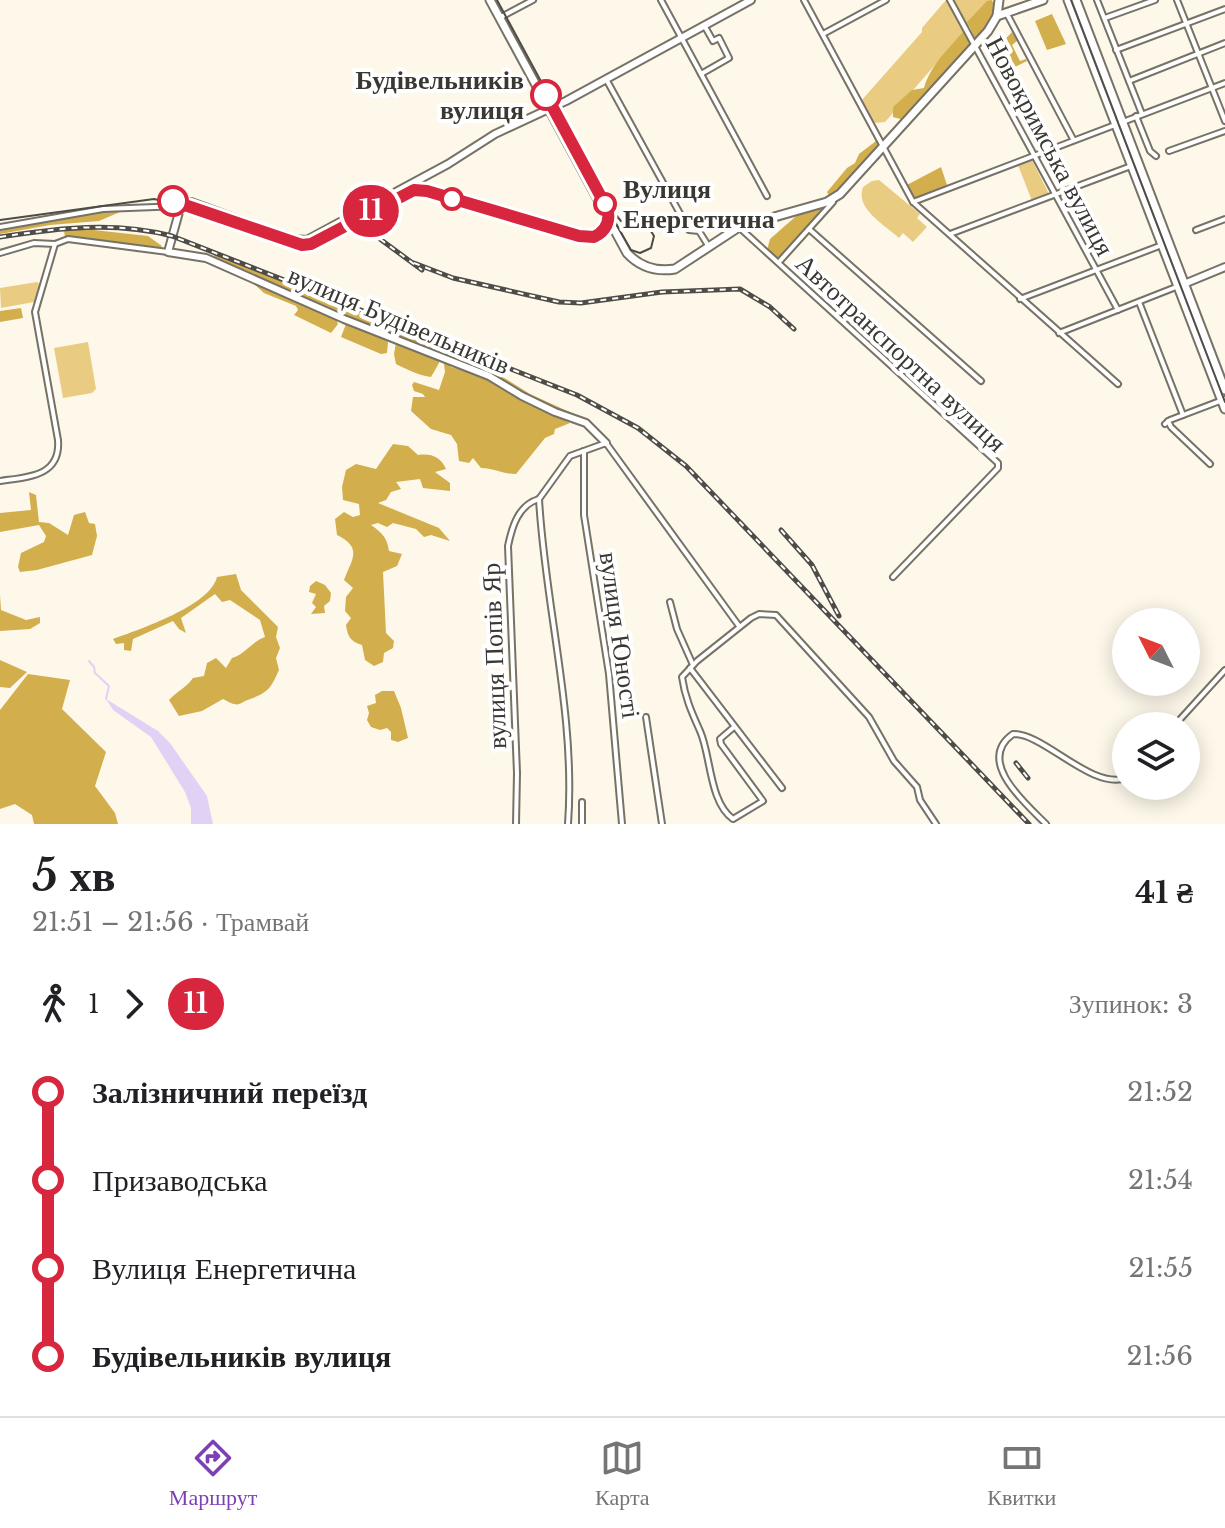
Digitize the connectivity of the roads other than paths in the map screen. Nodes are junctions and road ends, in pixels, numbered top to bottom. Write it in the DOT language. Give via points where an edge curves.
graph roads {
  1 [pos="490,0"];
  2 [pos="533,0"];
  3 [pos="661,0"];
  4 [pos="751,0"];
  5 [pos="804,0"];
  6 [pos="886,0"];
  7 [pos="950,0"];
  8 [pos="999,0"];
  9 [pos="1043,0"];
  10 [pos="1068,0"];
  11 [pos="1076,0"];
  12 [pos="1097,0"];
  13 [pos="1155,0"];
  14 [pos="1177,0"];
  15 [pos="1225,9"];
  16 [pos="1007,14"];
  17 [pos="997,16"];
  18 [pos="499,18"];
  19 [pos="1105,18"];
  20 [pos="1186,23"];
  21 [pos="704,25"];
  22 [pos="823,34"];
  23 [pos="681,38"];
  24 [pos="1225,43"];
  25 [pos="975,46"];
  26 [pos="1116,50"];
  27 [pos="1198,53"];
  28 [pos="701,74"];
  29 [pos="605,79"];
  30 [pos="1129,81"];
  31 [pos="1225,83"];
  32 [pos="1211,87"];
  33 [pos="549,109"];
  34 [pos="1139,115"];
  35 [pos="1225,121"];
  36 [pos="1118,123"];
  37 [pos="1225,131"];
  38 [pos="1073,140"];
  39 [pos="883,147"];
  40 [pos="1169,151"];
  41 [pos="1034,155"];
  42 [pos="1156,156"];
  43 [pos="1131,166"];
  44 [pos="840,194"];
  45 [pos="1055,194"];
  46 [pos="767,196"];
  47 [pos="913,202"];
  48 [pos="181,206"];
  49 [pos="1225,219"];
  50 [pos="0,226"];
  51 [pos="739,227"];
  52 [pos="809,229"];
  53 [pos="1196,230"];
  54 [pos="950,234"];
  55 [pos="55,244"];
  56 [pos="1162,245"];
  57 [pos="709,247"];
  58 [pos="168,252"];
  59 [pos="0,253"];
  60 [pos="779,262"];
  61 [pos="1225,267"];
  62 [pos="1096,270"];
  63 [pos="1181,285"];
  64 [pos="1020,299"];
  65 [pos="1139,302"];
  66 [pos="1118,310"];
  67 [pos="1059,333"];
  68 [pos="981,381"];
  69 [pos="1118,384"];
  70 [pos="1225,390"];
  71 [pos="1223,400"];
  72 [pos="1225,409"];
  73 [pos="1183,415"];
  74 [pos="606,443"];
  75 [pos="584,451"];
  76 [pos="1210,464"];
  77 [pos="0,481"];
  78 [pos="539,499"];
  79 [pos="893,577"];
  80 [pos="670,602"];
  81 [pos="739,626"];
  82 [pos="691,666"];
  83 [pos="1225,670"];
  84 [pos="1187,712"];
  85 [pos="646,717"];
  86 [pos="734,727"];
  87 [pos="1112,778"];
  88 [pos="782,788"];
  89 [pos="582,802"];
  90 [pos="516,824"];
  91 [pos="568,824"];
  92 [pos="582,824"];
  93 [pos="622,824"];
  94 [pos="662,824"];
  95 [pos="936,824"];
  96 [pos="1046,824"];
  1 -- 18 [label="main road"];
  2 -- 18 [label="street"];
  3 -- 23 [label="street"];
  4 -- 21 [label="street, вулиця Будівельників"];
  5 -- 22 [label="street"];
  6 -- 22 [label="street"];
  7 -- 25 [label="street, Новокримська вулиця"];
  8 -- 17 [label="main road"];
  9 -- 16 [label="main road"];
  10 -- 36 [label="main road"];
  11 -- 36 [label="main road"];
  12 -- 19 [label="street"];
  13 -- 19 [label="street"];
  14 -- 20 [label="street"];
  15 -- 20 [label="street"];
  16 -- 17 [label="main road"];
  16 -- 38 [label="street"];
  17 -- 25 [label="main road"];
  18 -- 33 [label="main road"];
  19 -- 26 [label="street"];
  20 -- 26 [label="street"];
  20 -- 27 [label="street"];
  21 -- 23 [label="street, вулиця Будівельників"];
  21 -- 28 [label="street" via="713,41 719,38 729,58"];
  22 -- 39 [label="street"];
  23 -- 28 [label="street"];
  23 -- 29 [label="street, вулиця Будівельників"];
  24 -- 27 [label="street"];
  25 -- 39 [label="main road"];
  25 -- 41 [label="street, Новокримська вулиця"];
  26 -- 30 [label="street"];
  27 -- 30 [label="street"];
  27 -- 32 [label="street"];
  28 -- 46 [label="street"];
  29 -- 33 [label="street, вулиця Будівельників"];
  29 -- 57 [label="street" via="689,230 699,231"];
  30 -- 34 [label="street"];
  31 -- 32 [label="street"];
  32 -- 34 [label="street"];
  32 -- 35 [label="street"];
  33 -- 48 [label="street, вулиця Будівельників" via="304,241 191,202"];
  33 -- 57 [label="main road" via="627,253 648,268 668,270"];
  34 -- 36 [label="street"];
  34 -- 42 [label="street"];
  36 -- 38 [label="street"];
  36 -- 43 [label="main road"];
  36 -- 63 [label="main road"];
  37 -- 40 [label="street"];
  38 -- 41 [label="street"];
  39 -- 44 [label="main road"];
  39 -- 47 [label="street"];
  41 -- 45 [label="street, Новокримська вулиця"];
  41 -- 47 [label="street"];
  43 -- 45 [label="street"];
  43 -- 56 [label="main road"];
  44 -- 51 [label="main road"];
  44 -- 52 [label="street"];
  45 -- 54 [label="street"];
  45 -- 62 [label="street, Новокримська вулиця"];
  47 -- 54 [label="street"];
  48 -- 50 [label="street, вулиця Будівельників" via="103,209"];
  48 -- 58 [label="street"];
  49 -- 53 [label="street"];
  51 -- 57 [label="main road"];
  51 -- 60 [label="street, Автотранспортна вулиця"];
  52 -- 60 [label="street"];
  52 -- 68 [label="street"];
  54 -- 64 [label="street"];
  55 -- 58 [label="street, вулиця Будівельників" via="74,239"];
  55 -- 59 [label="street, вулиця Будівельників" via="34,243"];
  55 -- 77 [label="street" via="35,312 57,454 47,471"];
  56 -- 62 [label="street"];
  56 -- 63 [label="main road"];
  58 -- 74 [label="street, вулиця Будівельників" via="206,258 489,376 586,423"];
  60 -- 79 [label="street, Автотранспортна вулиця" via="999,465"];
  61 -- 63 [label="street"];
  62 -- 64 [label="street"];
  62 -- 66 [label="street, Новокримська вулиця"];
  63 -- 65 [label="street"];
  63 -- 70 [label="main road"];
  63 -- 71 [label="main road"];
  64 -- 67 [label="street"];
  65 -- 66 [label="street"];
  65 -- 73 [label="street"];
  66 -- 67 [label="street"];
  67 -- 69 [label="street"];
  71 -- 72 [label="main road"];
  71 -- 73 [label="street"];
  73 -- 76 [label="street" via="1167,423"];
  74 -- 75 [label="street"];
  74 -- 81 [label="street"];
  75 -- 78 [label="street, вулиця Попів Яр" via="570,456"];
  75 -- 93 [label="street, вулиця Юності" via="584,515 609,674"];
  78 -- 90 [label="street, вулиця Попів Яр" via="520,512 508,546"];
  78 -- 91 [label="street" via="563,693"];
  80 -- 82 [label="street, вулиця Юності"];
  81 -- 82 [label="street"];
  81 -- 95 [label="street" via="759,614 776,615 869,717"];
  82 -- 86 [label="street"];
  82 -- 86 [label="street" via="682,677 689,709 719,800 733,819 763,801 721,744"];
  83 -- 84 [label="street"];
  85 -- 94 [label="street"];
  86 -- 88 [label="street"];
  87 -- 96 [label="street" via="1084,770 1030,737 1013,734 1001,751 1006,782"];
  89 -- 92 [label="street"];
}
